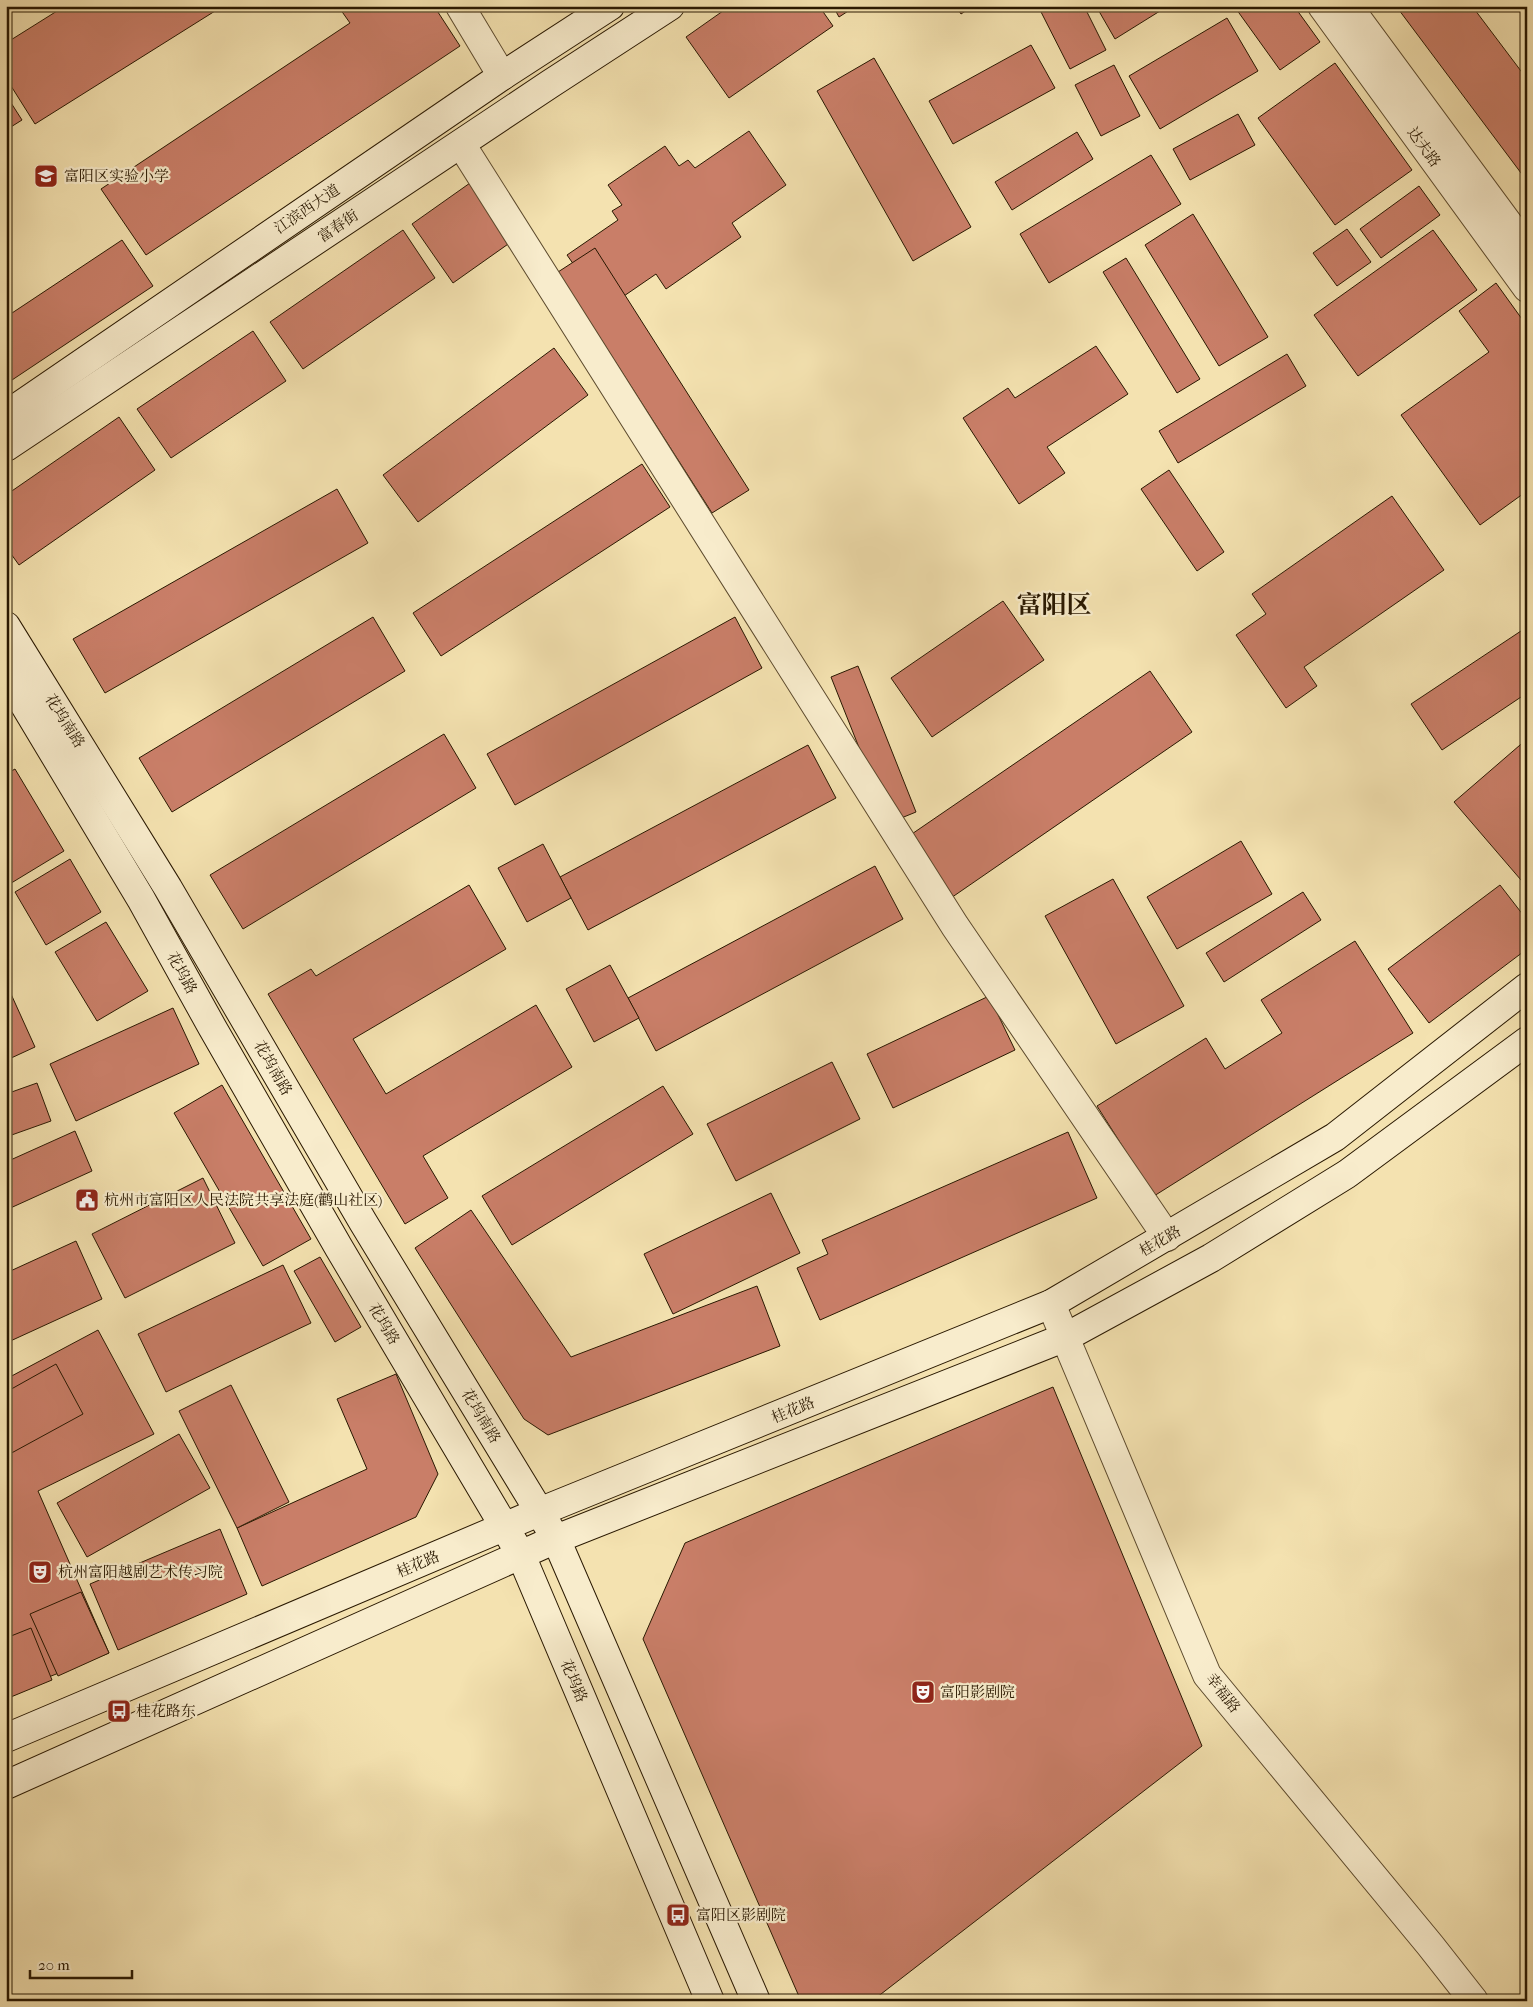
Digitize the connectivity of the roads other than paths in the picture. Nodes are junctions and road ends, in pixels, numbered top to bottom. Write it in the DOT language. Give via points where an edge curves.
graph roads {
  1 [pos="460,6"];
  2 [pos="610,6"];
  3 [pos="670,6"];
  4 [pos="1322,6"];
  5 [pos="1348,6"];
  6 [pos="502,76"];
  7 [pos="461,144"];
  8 [pos="1527,249"];
  9 [pos="1527,288"];
  10 [pos="6,415"];
  11 [pos="6,447"];
  12 [pos="6,626"];
  13 [pos="6,674"];
  14 [pos="1527,987"];
  15 [pos="1527,1041"];
  16 [pos="1167,1237"];
  17 [pos="1052,1304"];
  18 [pos="1066,1337"];
  19 [pos="539,1512"];
  20 [pos="504,1528"];
  21 [pos="556,1540"];
  22 [pos="521,1555"];
  23 [pos="6,1738"];
  24 [pos="6,1785"];
  25 [pos="710,2001"];
  26 [pos="756,2001"];
  27 [pos="1474,2001"];
  1 -- 6 [label="main road"];
  2 -- 6 [label="main road, 江滨西大道"];
  3 -- 7 [label="main road, 富春街"];
  4 -- 9 [label="main road, 达夫路"];
  5 -- 8 [label="main road, 达夫路"];
  6 -- 10 [label="main road, 江滨西大道"];
  7 -- 11 [label="main road, 富春街"];
  7 -- 16 [label="main road" via="955,926"];
  12 -- 19 [label="main road, 花坞南路" via="168,888 363,1222"];
  13 -- 20 [label="main road, 花坞路" via="141,899 329,1231"];
  14 -- 16 [label="main road, 桂花路" via="1335,1137"];
  15 -- 18 [label="main road" via="1347,1174 1211,1258"];
  16 -- 17 [label="main road, 桂花路"];
  17 -- 18 [label="main road, 幸福路"];
  17 -- 19 [label="main road, 桂花路"];
  18 -- 21 [label="main road"];
  18 -- 27 [label="main road, 幸福路" via="1207,1675"];
  19 -- 20 [label="main road, 桂花路"];
  19 -- 21 [label="main road"];
  20 -- 22 [label="main road, 花坞路"];
  20 -- 23 [label="main road, 桂花路"];
  21 -- 22 [label="main road"];
  21 -- 26 [label="main road"];
  22 -- 24 [label="main road"];
  22 -- 25 [label="main road, 花坞路"];
}
